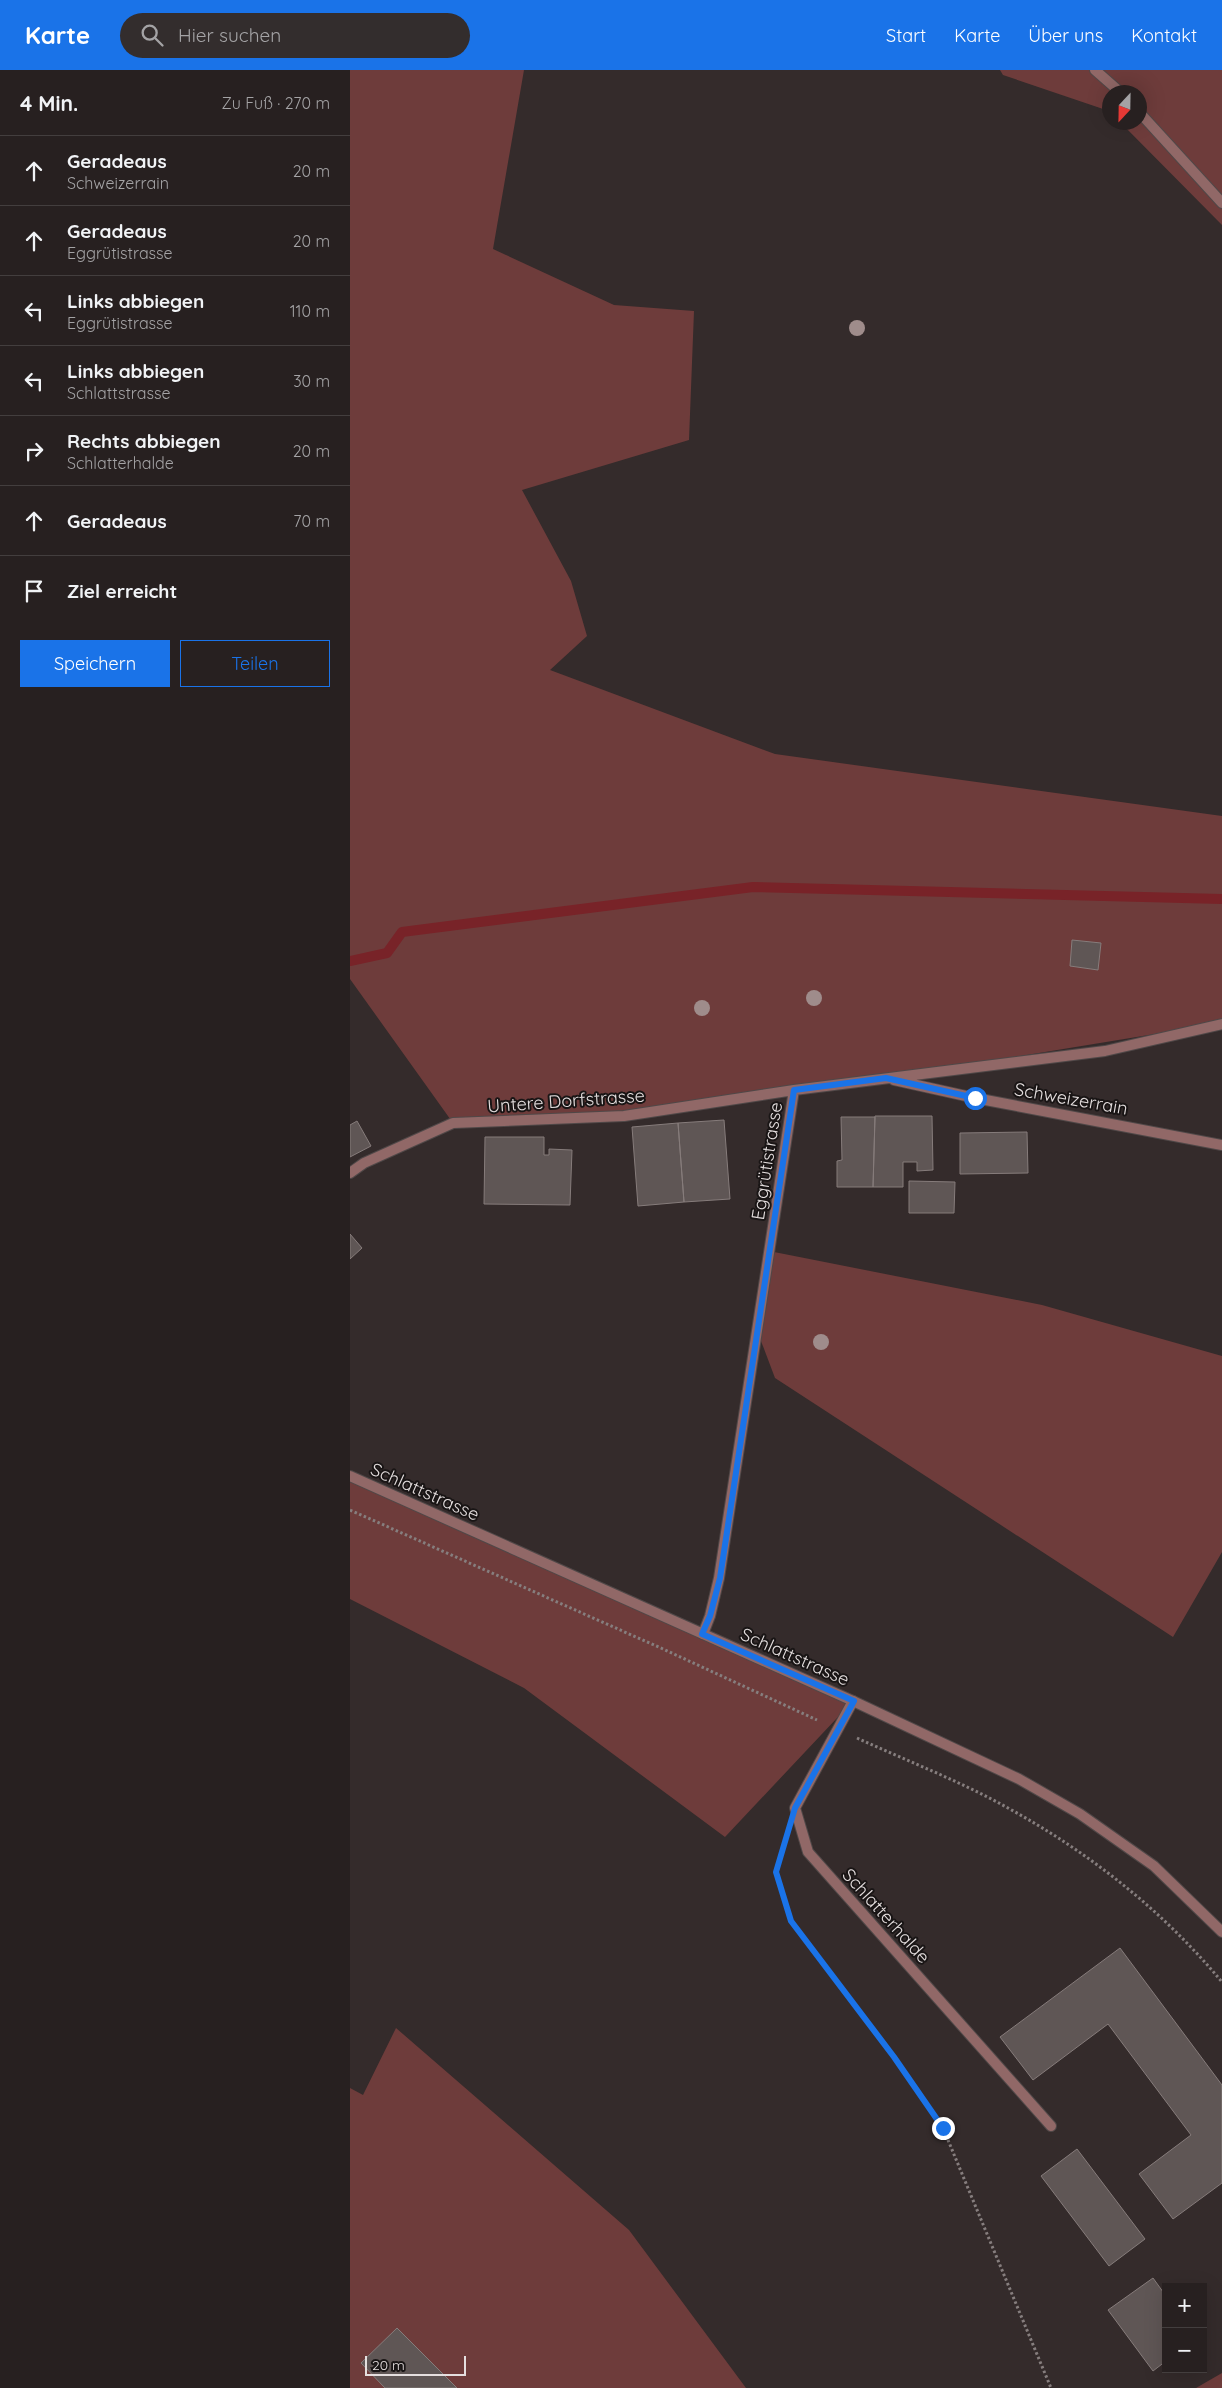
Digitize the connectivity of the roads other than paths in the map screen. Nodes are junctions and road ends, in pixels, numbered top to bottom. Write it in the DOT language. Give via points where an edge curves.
graph roads {
  1 [pos="1095,70"];
  2 [pos="1112,85"];
  3 [pos="1147,121"];
  4 [pos="1222,203"];
  5 [pos="1222,1024"];
  6 [pos="886,1078"];
  7 [pos="794,1090"];
  8 [pos="1222,1145"];
  9 [pos="350,1173"];
  10 [pos="350,1476"];
  11 [pos="702,1634"];
  12 [pos="854,1701"];
  13 [pos="1222,1932"];
  14 [pos="1051,2126"];
  1 -- 2 [label="street"];
  3 -- 4 [label="street"];
  5 -- 6 [label="street, Eggrütistrasse" via="1105,1051"];
  6 -- 7 [label="street, Eggrütistrasse"];
  6 -- 8 [label="street, Schweizerrain"];
  7 -- 9 [label="street, Untere Dorfstrasse" via="624,1116 454,1124 364,1163"];
  7 -- 11 [label="street, Eggrütistrasse" via="720,1578"];
  10 -- 11 [label="street, Schlattstrasse"];
  11 -- 12 [label="street, Schlattstrasse"];
  12 -- 13 [label="street, Schlattstrasse" via="1019,1779 1080,1814 1154,1866"];
  12 -- 14 [label="street, Schlatterhalde" via="795,1808 808,1852"];
}
